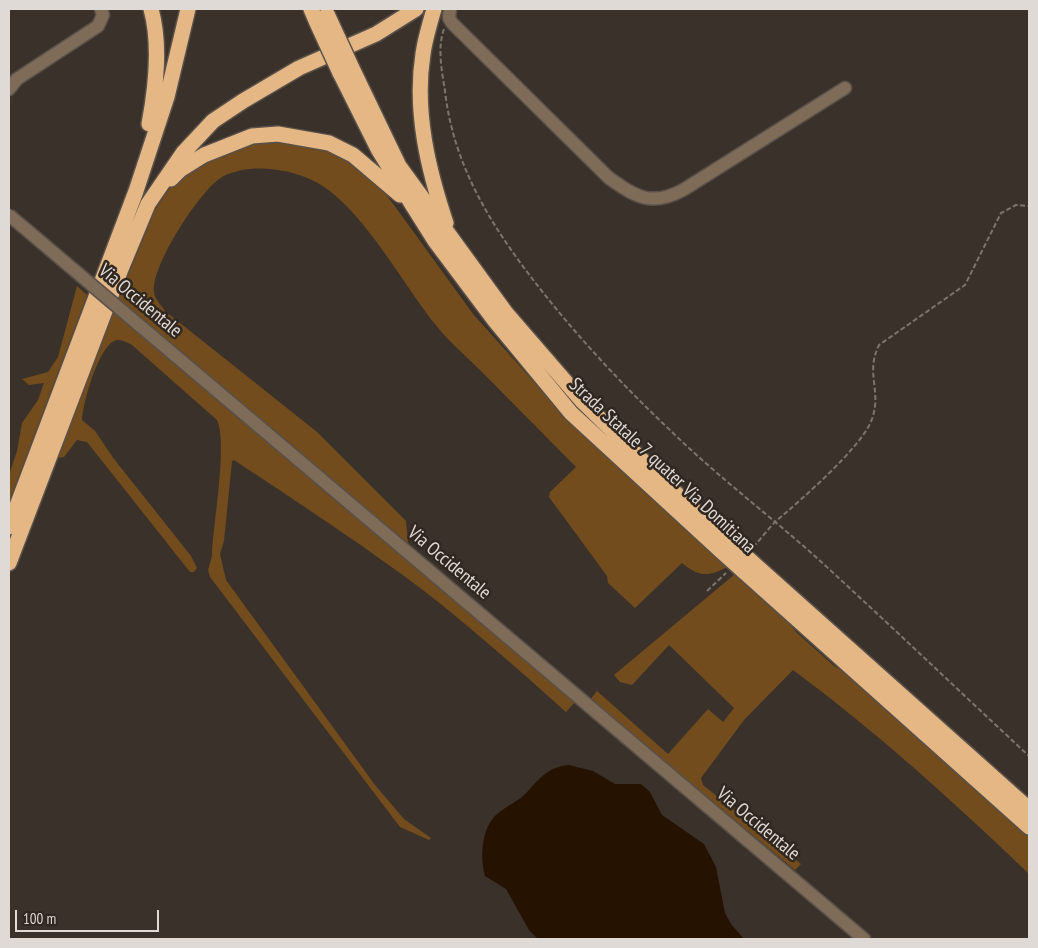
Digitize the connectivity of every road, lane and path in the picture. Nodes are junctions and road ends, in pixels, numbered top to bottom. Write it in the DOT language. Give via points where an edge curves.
graph roads {
  1 [pos="101,9"];
  2 [pos="151,9"];
  3 [pos="188,9"];
  4 [pos="416,9"];
  5 [pos="434,9"];
  6 [pos="449,13"];
  7 [pos="320,14"];
  8 [pos="345,69"];
  9 [pos="845,88"];
  10 [pos="9,89"];
  11 [pos="136,191"];
  12 [pos="148,204"];
  13 [pos="413,206"];
  14 [pos="1029,206"];
  15 [pos="9,215"];
  16 [pos="451,239"];
  17 [pos="775,523"];
  18 [pos="9,527"];
  19 [pos="726,548"];
  20 [pos="9,563"];
  21 [pos="746,565"];
  22 [pos="1029,756"];
  23 [pos="1029,809"];
  24 [pos="1029,827"];
  25 [pos="864,939"];
  1 -- 10 [label="street" via="103,15 98,26 17,79"];
  2 -- 11 [label="highway" via="156,51 155,94"];
  3 -- 11 [label="highway" via="167,97"];
  4 -- 12 [label="highway" via="376,34 299,68 213,121 183,153"];
  5 -- 16 [label="highway" via="423,54 421,116 429,168"];
  6 -- 9 [label="street" via="610,178 631,193 647,199 670,197"];
  6 -- 17 [label="path" via="442,35 441,62 446,106 458,151 475,192 499,235 606,366 671,432"];
  7 -- 8 [label="highway, bridge"];
  8 -- 13 [label="highway, Strada Statale 7 quater Via Domitiana" via="378,150"];
  8 -- 16 [label="highway, Strada Statale 7 quater Via Domitiana" via="399,166"];
  11 -- 18 [label="highway"];
  12 -- 13 [label="highway" via="180,170 204,155 252,136 278,134 328,143 353,155"];
  12 -- 20 [label="highway" via="120,269"];
  13 -- 19 [label="highway, Strada Statale 7 quater Via Domitiana" via="495,321 571,413"];
  14 -- 17 [label="path" via="1016,205 1001,213 965,285 879,345 872,369 876,398 872,421 853,447"];
  15 -- 25 [label="street, Via Occidentale, bridge"];
  16 -- 19 [label="highway, Strada Statale 7 quater Via Domitiana" via="506,313 583,402 683,500"];
  17 -- 22 [label="path" via="841,580"];
  19 -- 21 [label="highway, Strada Statale 7 quater Via Domitiana, bridge"];
  21 -- 23 [label="highway, Strada Statale 7 quater Via Domitiana"];
  21 -- 24 [label="highway, Strada Statale 7 quater Via Domitiana"];
}
